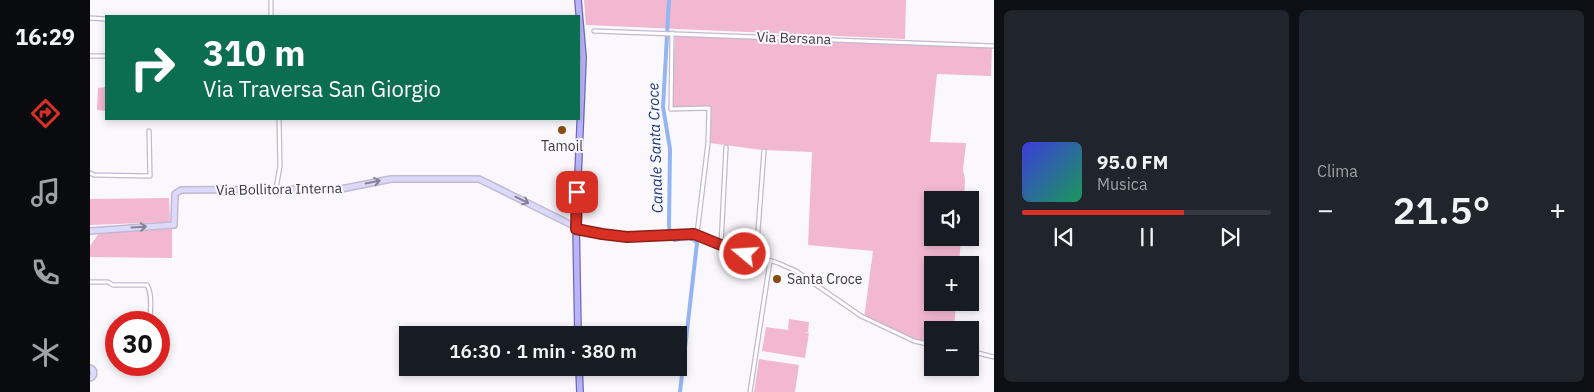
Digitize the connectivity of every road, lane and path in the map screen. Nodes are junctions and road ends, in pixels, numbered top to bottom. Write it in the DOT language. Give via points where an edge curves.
graph roads {
  1 [pos="271,0"];
  2 [pos="578,0"];
  3 [pos="271,15"];
  4 [pos="579,15"];
  5 [pos="90,18"];
  6 [pos="105,18"];
  7 [pos="580,23"];
  8 [pos="594,31"];
  9 [pos="671,33"];
  10 [pos="994,46"];
  11 [pos="90,56"];
  12 [pos="105,56"];
  13 [pos="279,120"];
  14 [pos="149,131"];
  15 [pos="726,148"];
  16 [pos="764,151"];
  17 [pos="90,173"];
  18 [pos="276,189"];
  19 [pos="576,229"];
  20 [pos="90,231"];
  21 [pos="697,234"];
  22 [pos="721,245"];
  23 [pos="756,257"];
  24 [pos="770,261"];
  25 [pos="90,282"];
  26 [pos="150,311"];
  27 [pos="578,326"];
  28 [pos="924,343"];
  29 [pos="979,353"];
  30 [pos="994,357"];
  31 [pos="90,367"];
  32 [pos="579,376"];
  33 [pos="90,379"];
  34 [pos="580,392"];
  35 [pos="750,392"];
  1 -- 3 [label="street"];
  2 -- 4 [label="main road"];
  5 -- 6 [label="street"];
  7 -- 19 [label="main road" via="583,57"];
  8 -- 9 [label="street, Via Bersana"];
  9 -- 10 [label="street, Via Bersana"];
  9 -- 21 [label="street" via="671,109 709,108"];
  11 -- 12 [label="street"];
  13 -- 18 [label="street" via="280,166"];
  14 -- 17 [label="street" via="150,176"];
  15 -- 22 [label="street"];
  16 -- 23 [label="street"];
  18 -- 19 [label="street, Via Bollitora Interna, one-way" via="341,189 391,179 479,178"];
  20 -- 18 [label="street, Via Bollitora Interna, one-way" via="174,225 175,194 179,190"];
  19 -- 21 [label="street" via="618,236"];
  19 -- 27 [label="main road"];
  21 -- 22 [label="street"];
  22 -- 23 [label="street"];
  23 -- 24 [label="street"];
  24 -- 28 [label="street" via="796,271 862,316"];
  24 -- 35 [label="street"];
  25 -- 26 [label="street" via="147,285"];
  29 -- 30 [label="street"];
  31 -- 33 [label="street" via="94,373"];
  32 -- 34 [label="main road"];
}
